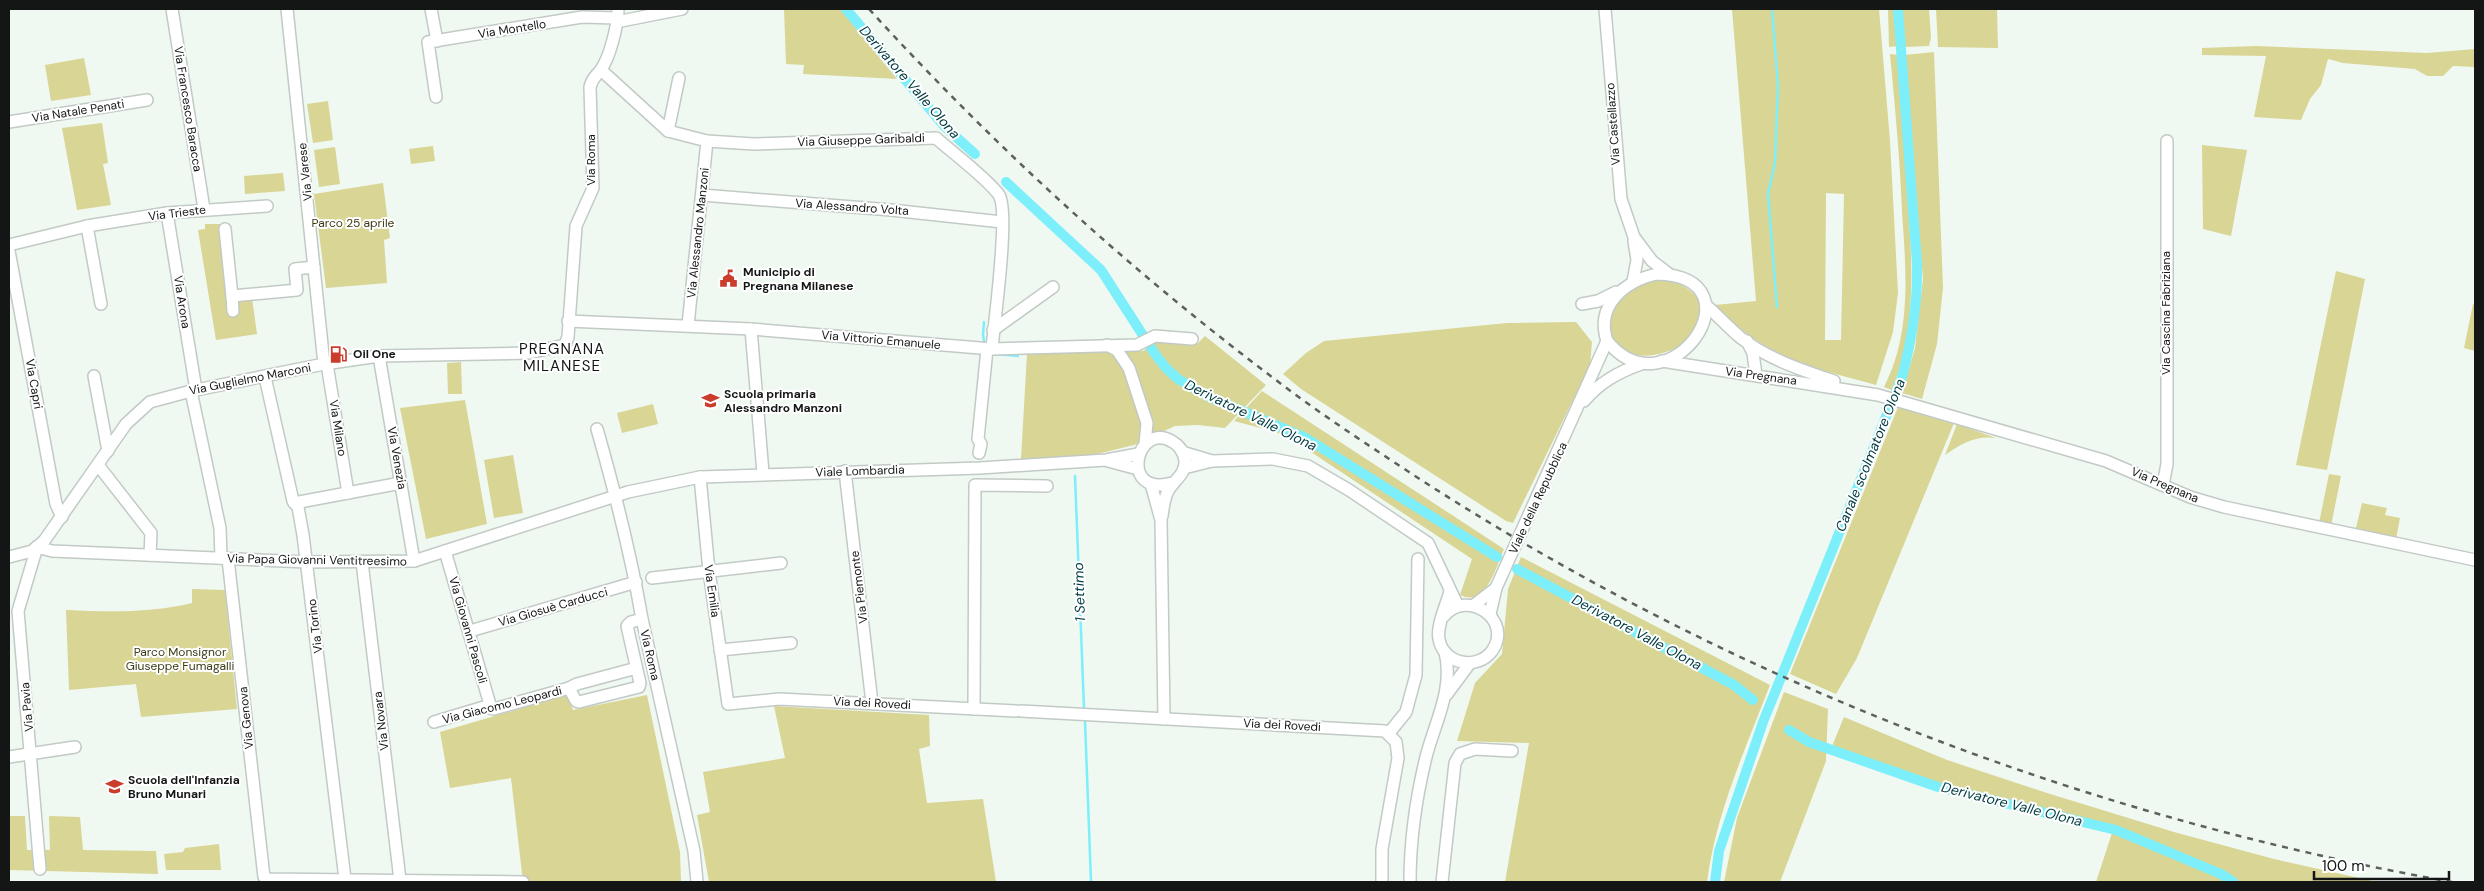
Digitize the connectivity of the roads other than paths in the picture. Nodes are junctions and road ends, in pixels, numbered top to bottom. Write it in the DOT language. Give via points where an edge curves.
graph roads {
  1 [pos="172,9"];
  2 [pos="287,9"];
  3 [pos="432,9"];
  4 [pos="682,9"];
  5 [pos="1605,9"];
  6 [pos="617,16"];
  7 [pos="437,41"];
  8 [pos="600,70"];
  9 [pos="679,78"];
  10 [pos="436,96"];
  11 [pos="147,100"];
  12 [pos="9,122"];
  13 [pos="668,131"];
  14 [pos="2166,141"];
  15 [pos="707,142"];
  16 [pos="702,195"];
  17 [pos="267,206"];
  18 [pos="204,209"];
  19 [pos="167,213"];
  20 [pos="1002,222"];
  21 [pos="87,226"];
  22 [pos="225,229"];
  23 [pos="1634,237"];
  24 [pos="9,245"];
  25 [pos="9,251"];
  26 [pos="314,267"];
  27 [pos="1669,274"];
  28 [pos="1628,284"];
  29 [pos="1053,287"];
  30 [pos="317,288"];
  31 [pos="297,290"];
  32 [pos="232,296"];
  33 [pos="101,304"];
  34 [pos="1582,304"];
  35 [pos="1707,306"];
  36 [pos="233,311"];
  37 [pos="568,321"];
  38 [pos="688,325"];
  39 [pos="751,329"];
  40 [pos="994,330"];
  41 [pos="1192,339"];
  42 [pos="1746,341"];
  43 [pos="1607,342"];
  44 [pos="564,345"];
  45 [pos="1108,345"];
  46 [pos="989,349"];
  47 [pos="379,356"];
  48 [pos="1662,361"];
  49 [pos="326,364"];
  50 [pos="1641,364"];
  51 [pos="1756,375"];
  52 [pos="94,376"];
  53 [pos="265,377"];
  54 [pos="194,390"];
  55 [pos="1860,390"];
  56 [pos="1579,408"];
  57 [pos="597,429"];
  58 [pos="1141,449"];
  59 [pos="108,450"];
  60 [pos="1182,452"];
  61 [pos="980,453"];
  62 [pos="1106,460"];
  63 [pos="1212,461"];
  64 [pos="98,465"];
  65 [pos="1184,468"];
  66 [pos="1138,470"];
  67 [pos="845,471"];
  68 [pos="763,474"];
  69 [pos="700,477"];
  70 [pos="401,483"];
  71 [pos="1151,484"];
  72 [pos="1172,484"];
  73 [pos="2163,485"];
  74 [pos="1046,486"];
  75 [pos="348,493"];
  76 [pos="616,496"];
  77 [pos="294,503"];
  78 [pos="62,517"];
  79 [pos="1161,520"];
  80 [pos="37,547"];
  81 [pos="445,551"];
  82 [pos="150,555"];
  83 [pos="9,557"];
  84 [pos="225,558"];
  85 [pos="1418,559"];
  86 [pos="2475,560"];
  87 [pos="414,561"];
  88 [pos="307,562"];
  89 [pos="362,562"];
  90 [pos="781,563"];
  91 [pos="708,571"];
  92 [pos="652,578"];
  93 [pos="636,582"];
  94 [pos="1496,588"];
  95 [pos="1450,591"];
  96 [pos="1474,605"];
  97 [pos="1458,606"];
  98 [pos="13,611"];
  99 [pos="1490,614"];
  100 [pos="1444,616"];
  101 [pos="642,620"];
  102 [pos="470,631"];
  103 [pos="791,643"];
  104 [pos="720,650"];
  105 [pos="1445,652"];
  106 [pos="1470,663"];
  107 [pos="636,666"];
  108 [pos="569,688"];
  109 [pos="1446,696"];
  110 [pos="872,703"];
  111 [pos="728,704"];
  112 [pos="491,708"];
  113 [pos="974,709"];
  114 [pos="1164,719"];
  115 [pos="434,722"];
  116 [pos="1388,734"];
  117 [pos="75,748"];
  118 [pos="1512,750"];
  119 [pos="31,753"];
  120 [pos="9,757"];
  121 [pos="40,869"];
  122 [pos="345,880"];
  123 [pos="400,880"];
  124 [pos="523,882"];
  125 [pos="697,882"];
  126 [pos="1382,882"];
  127 [pos="1410,882"];
  128 [pos="1442,882"];
  1 -- 18 [label="street, Via Francesco Baracca"];
  2 -- 26 [label="street, Via Varese"];
  3 -- 7 [label="street"];
  4 -- 6 [label="street, Via Montello"];
  5 -- 23 [label="street, Via Castellazzo" via="1617,177 1624,214"];
  6 -- 7 [label="street, Via Montello" via="582,17"];
  6 -- 8 [label="street, Via Roma"];
  7 -- 10 [label="street" via="428,42"];
  8 -- 13 [label="street, Via Giuseppe Garibaldi"];
  8 -- 37 [label="street, Via Roma" via="592,78 590,87 593,188 576,226"];
  9 -- 13 [label="street"];
  11 -- 12 [label="street, Via Natale Penati"];
  13 -- 15 [label="street, Via Giuseppe Garibaldi"];
  14 -- 73 [label="street, Via Cascina Fabriziana" via="2167,464"];
  15 -- 16 [label="street, Via Alessandro Manzoni"];
  15 -- 20 [label="street, Via Giuseppe Garibaldi" via="754,144 936,138 1000,196"];
  16 -- 20 [label="street, Via Alessandro Volta"];
  16 -- 38 [label="street, Via Alessandro Manzoni"];
  17 -- 18 [label="street, Via Trieste"];
  18 -- 19 [label="street, Via Trieste"];
  19 -- 21 [label="street, Via Trieste"];
  19 -- 54 [label="street, Via Arona"];
  20 -- 40 [label="street, Via Giuseppe Garibaldi"];
  21 -- 24 [label="street, Via Trieste"];
  21 -- 33 [label="street"];
  22 -- 32 [label="street"];
  23 -- 27 [label="street, Via Castellazzo" via="1652,261"];
  23 -- 28 [label="street, Via Castellazzo" via="1637,260"];
  25 -- 78 [label="street, Via Capri" via="56,504"];
  26 -- 30 [label="street, Via Varese"];
  26 -- 31 [label="street" via="295,269"];
  27 -- 28 [label="street" via="1658,274"];
  27 -- 35 [label="street" via="1692,283"];
  28 -- 34 [label="street" via="1609,296"];
  28 -- 43 [label="street" via="1613,298 1608,308 1604,324"];
  29 -- 40 [label="street"];
  30 -- 31 [label="street"];
  30 -- 49 [label="street, Via Varese"];
  31 -- 32 [label="street"];
  32 -- 36 [label="street"];
  35 -- 42 [label="street, Via Pregnana"];
  35 -- 48 [label="street" via="1705,320 1696,339 1684,350"];
  37 -- 38 [label="street, Via Vittorio Emanuele"];
  37 -- 44 [label="street, Via Roma"];
  38 -- 39 [label="street, Via Vittorio Emanuele"];
  39 -- 46 [label="street, Via Vittorio Emanuele"];
  39 -- 68 [label="street"];
  40 -- 46 [label="street, Via Giuseppe Garibaldi"];
  41 -- 45 [label="street, Via Vittorio Emanuele" via="1147,339 1137,345"];
  42 -- 51 [label="street" via="1753,353"];
  42 -- 55 [label="street, Via Pregnana" via="1797,368"];
  43 -- 50 [label="street" via="1619,354"];
  43 -- 56 [label="street, Viale della Repubblica"];
  44 -- 47 [label="street, Via Guglielmo Marconi" via="529,353"];
  45 -- 46 [label="street, Via Vittorio Emanuele"];
  45 -- 58 [label="street" via="1117,350 1129,368 1147,423"];
  46 -- 61 [label="street, Via Giuseppe Garibaldi" via="978,439"];
  47 -- 49 [label="street, Via Guglielmo Marconi"];
  47 -- 70 [label="street, Via Venezia"];
  48 -- 50 [label="street"];
  48 -- 51 [label="street, Via Pregnana"];
  49 -- 53 [label="street, Via Guglielmo Marconi"];
  49 -- 75 [label="street, Via Milano"];
  50 -- 56 [label="street, Viale della Repubblica" via="1604,382"];
  51 -- 55 [label="street, Via Pregnana"];
  52 -- 59 [label="street"];
  53 -- 54 [label="street, Via Guglielmo Marconi"];
  53 -- 77 [label="street, Via Torino"];
  54 -- 59 [label="street, Via Guglielmo Marconi" via="143,406"];
  54 -- 84 [label="street, Via Genova"];
  55 -- 73 [label="street, Via Pregnana" via="2100,459"];
  56 -- 94 [label="street, Viale della Repubblica"];
  57 -- 76 [label="street, Via Roma"];
  58 -- 60 [label="street" via="1152,440 1170,440"];
  58 -- 62 [label="street, Viale Lombardia"];
  58 -- 66 [label="street"];
  59 -- 64 [label="street, Via Guglielmo Marconi"];
  60 -- 63 [label="street"];
  60 -- 65 [label="street"];
  62 -- 66 [label="street, Viale Lombardia"];
  62 -- 67 [label="street, Viale Lombardia" via="980,468"];
  63 -- 65 [label="street"];
  63 -- 95 [label="street" via="1273,459 1308,466 1428,543"];
  64 -- 78 [label="street, Via Guglielmo Marconi"];
  64 -- 82 [label="street" via="151,533"];
  65 -- 72 [label="street"];
  66 -- 71 [label="street"];
  67 -- 68 [label="street, Viale Lombardia"];
  67 -- 110 [label="street, Via Piemonte"];
  68 -- 69 [label="street, Viale Lombardia"];
  69 -- 76 [label="street, Viale Lombardia"];
  69 -- 91 [label="street, Via Emilia"];
  70 -- 75 [label="street"];
  70 -- 87 [label="street, Via Venezia"];
  71 -- 72 [label="street"];
  71 -- 79 [label="street"];
  72 -- 79 [label="street"];
  73 -- 86 [label="street, Via Pregnana" via="2224,507"];
  74 -- 113 [label="street" via="975,486"];
  75 -- 77 [label="street"];
  76 -- 81 [label="street, Via Papa Giovanni Ventitreesimo"];
  76 -- 93 [label="street, Via Roma"];
  77 -- 88 [label="street, Via Torino" via="298,507"];
  78 -- 80 [label="street, Via Guglielmo Marconi"];
  79 -- 114 [label="street"];
  80 -- 82 [label="street, Via Papa Giovanni Ventitreesimo" via="52,552"];
  80 -- 83 [label="street, Via Guglielmo Marconi"];
  80 -- 98 [label="street, Via Pavia"];
  81 -- 87 [label="street, Via Papa Giovanni Ventitreesimo"];
  81 -- 102 [label="street, Via Giovanni Pascoli"];
  82 -- 84 [label="street, Via Papa Giovanni Ventitreesimo"];
  84 -- 88 [label="street, Via Papa Giovanni Ventitreesimo"];
  84 -- 122 [label="street, Via Genova" via="264,877"];
  85 -- 116 [label="street" via="1418,665 1406,712"];
  87 -- 89 [label="street, Via Papa Giovanni Ventitreesimo"];
  88 -- 89 [label="street, Via Papa Giovanni Ventitreesimo"];
  88 -- 122 [label="street, Via Torino"];
  89 -- 123 [label="street, Via Novara"];
  90 -- 91 [label="street"];
  91 -- 92 [label="street"];
  91 -- 104 [label="street, Via Emilia"];
  93 -- 101 [label="street, Via Roma"];
  93 -- 102 [label="street, Via Giosuè Carducci"];
  94 -- 96 [label="street, Viale della Repubblica"];
  94 -- 99 [label="street, Viale della Repubblica"];
  95 -- 97 [label="street"];
  95 -- 100 [label="street"];
  96 -- 97 [label="street"];
  96 -- 99 [label="street"];
  97 -- 100 [label="street"];
  98 -- 119 [label="street, Via Pavia"];
  99 -- 106 [label="street" via="1497,632 1496,642 1485,658"];
  100 -- 105 [label="street" via="1438,630"];
  101 -- 107 [label="street, Via Giacomo Leopardi" via="626,626"];
  101 -- 125 [label="street, Via Roma" via="694,851"];
  102 -- 112 [label="street, Via Giovanni Pascoli"];
  103 -- 104 [label="street"];
  104 -- 111 [label="street, Via Emilia"];
  105 -- 106 [label="street" via="1457,661"];
  105 -- 109 [label="street" via="1448,665"];
  106 -- 109 [label="street"];
  107 -- 108 [label="street, Via Giacomo Leopardi"];
  107 -- 108 [label="street, Via Giacomo Leopardi" via="640,683 635,689 579,702"];
  108 -- 112 [label="street, Via Giacomo Leopardi"];
  109 -- 127 [label="street" via="1420,785 1411,844"];
  110 -- 111 [label="street, Via dei Rovedi" via="779,699"];
  110 -- 113 [label="street, Via dei Rovedi"];
  112 -- 115 [label="street, Via Giacomo Leopardi" via="484,707"];
  113 -- 114 [label="street, Via dei Rovedi"];
  114 -- 116 [label="street, Via dei Rovedi" via="1377,729"];
  116 -- 126 [label="street" via="1396,742 1398,758 1382,850"];
  117 -- 119 [label="street"];
  118 -- 128 [label="street" via="1475,749 1460,754 1455,763"];
  119 -- 120 [label="street"];
  119 -- 121 [label="street, Via Pavia"];
  122 -- 123 [label="street"];
  123 -- 124 [label="street"];
}
